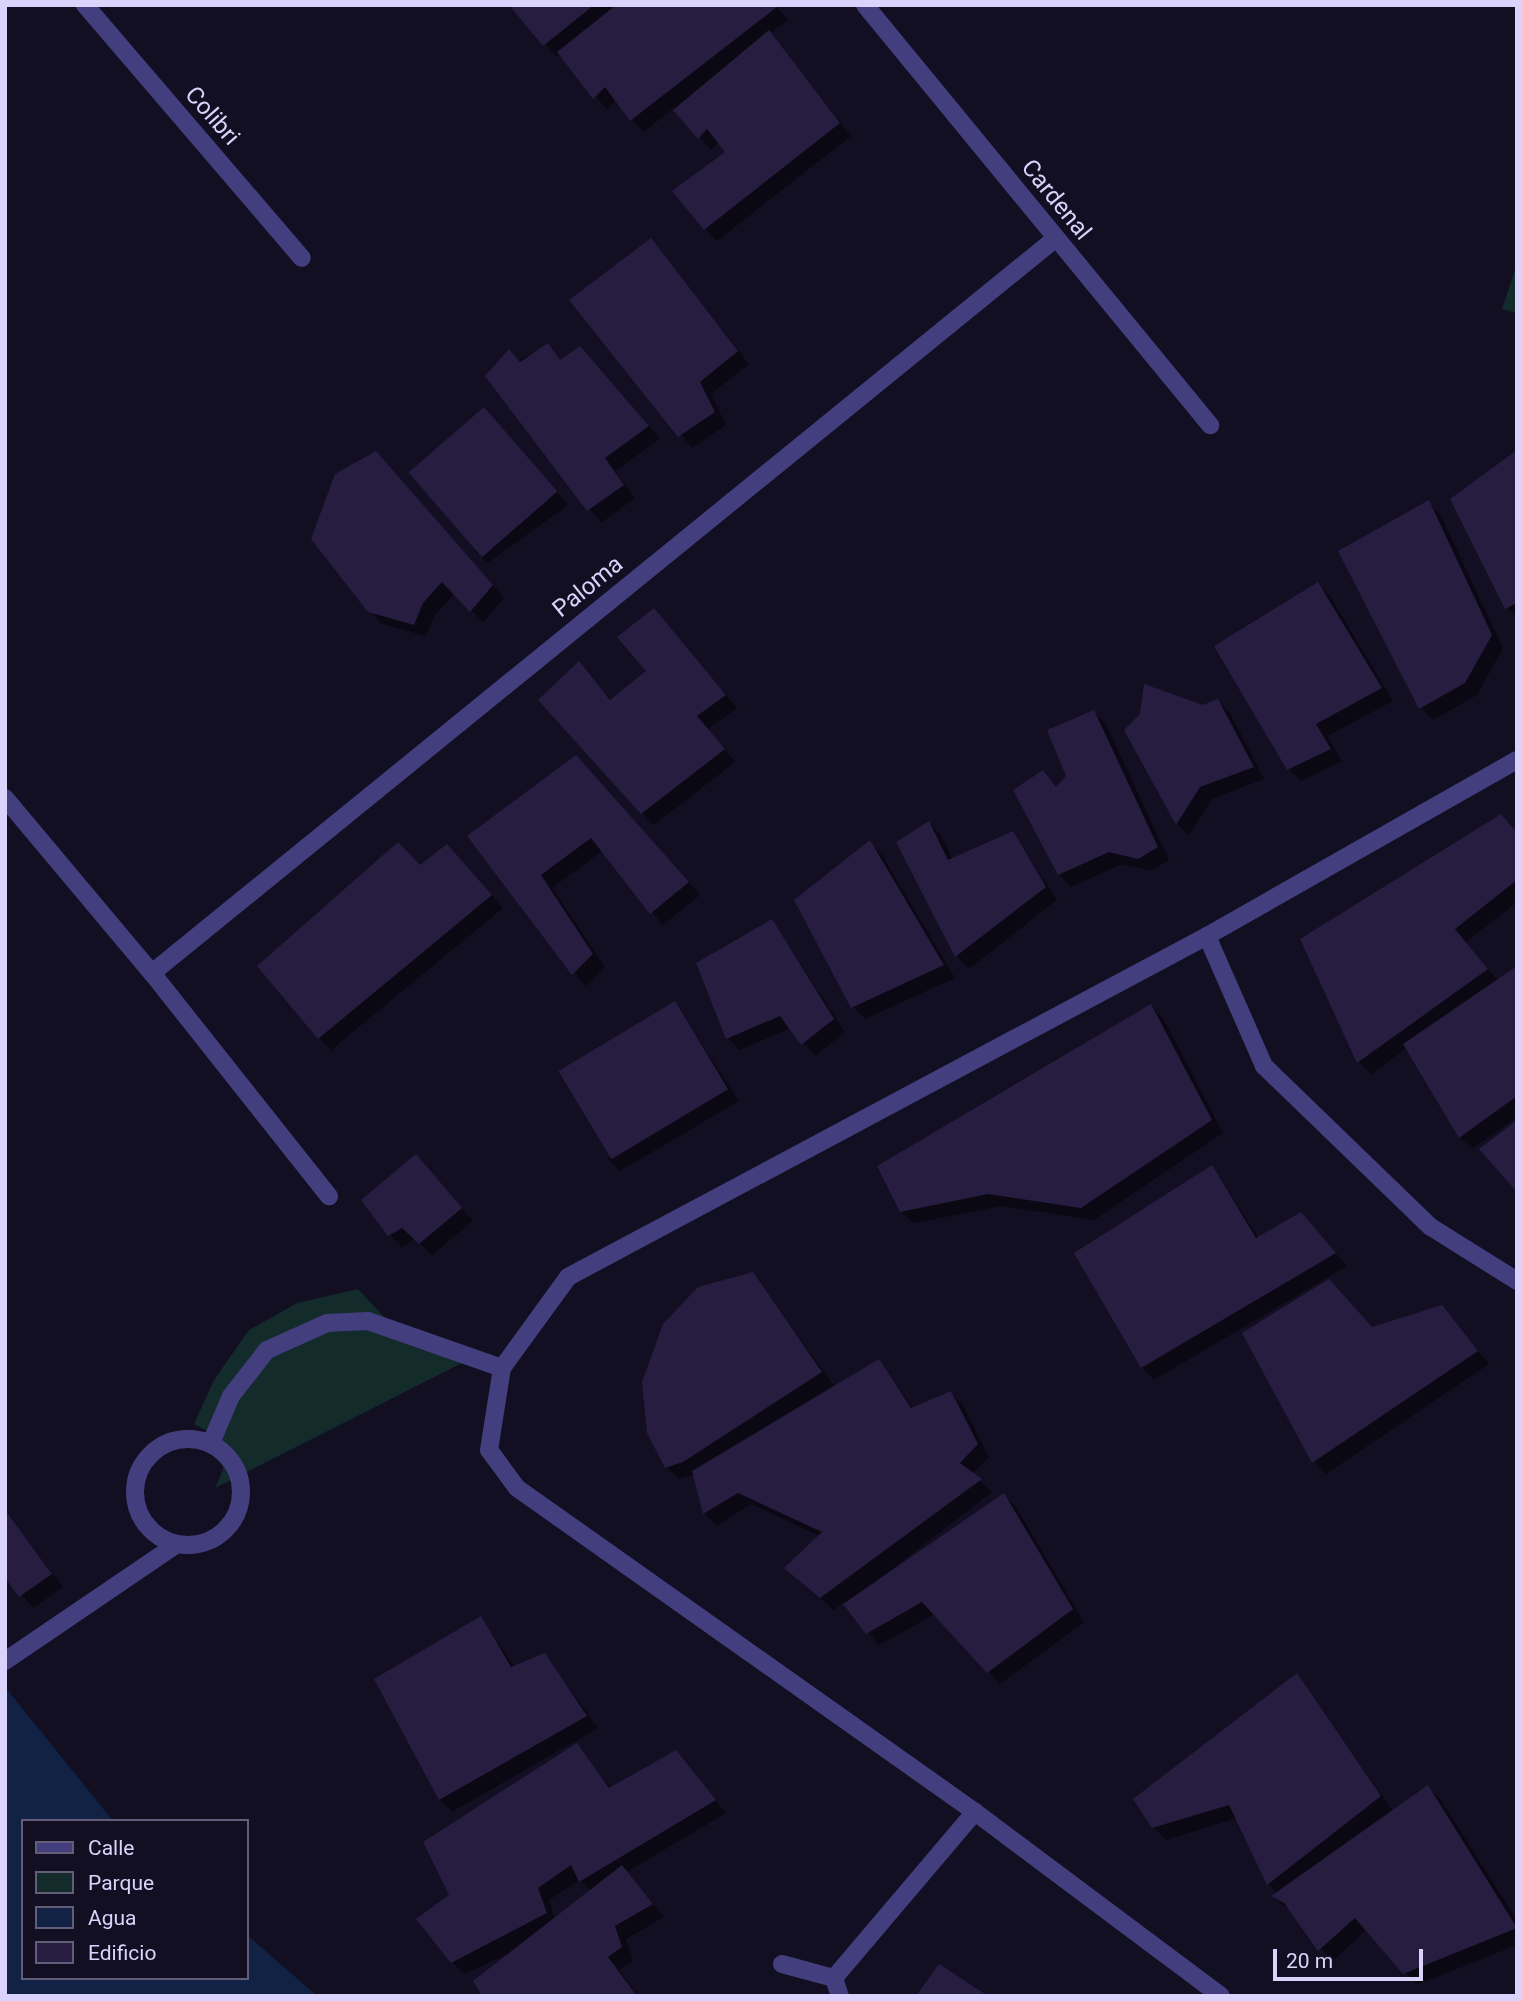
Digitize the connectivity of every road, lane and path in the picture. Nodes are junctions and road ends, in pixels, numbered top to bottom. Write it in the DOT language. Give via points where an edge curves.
graph roads {
  1 [pos="85,5"];
  2 [pos="865,5"];
  3 [pos="1055,239"];
  4 [pos="302,258"];
  5 [pos="1210,425"];
  6 [pos="1517,760"];
  7 [pos="5,799"];
  8 [pos="1207,936"];
  9 [pos="152,973"];
  10 [pos="329,1196"];
  11 [pos="1517,1281"];
  12 [pos="502,1368"];
  13 [pos="211,1443"];
  14 [pos="176,1545"];
  15 [pos="5,1661"];
  16 [pos="975,1812"];
  17 [pos="782,1964"];
  18 [pos="837,1987"];
  19 [pos="1221,1996"];
  1 -- 4 [label="street, Colibri"];
  2 -- 3 [label="street, Cardenal"];
  3 -- 5 [label="street, Cardenal"];
  3 -- 9 [label="street, Paloma"];
  6 -- 8 [label="street"];
  7 -- 9 [label="street"];
  8 -- 11 [label="street" via="1264,1066 1431,1227"];
  8 -- 12 [label="street" via="568,1277"];
  9 -- 10 [label="street"];
  12 -- 13 [label="street" via="368,1321 327,1323 267,1350 231,1396"];
  12 -- 16 [label="street" via="489,1450 517,1488"];
  13 -- 14 [label="street" via="231,1459 237,1471 242,1483 240,1509 226,1531 203,1544"];
  13 -- 14 [label="street" via="189,1438 167,1442 149,1455 138,1475 135,1497 142,1518 155,1535"];
  14 -- 15 [label="street"];
  16 -- 18 [label="street"];
  16 -- 19 [label="street"];
  17 -- 18 [label="street"];
}
